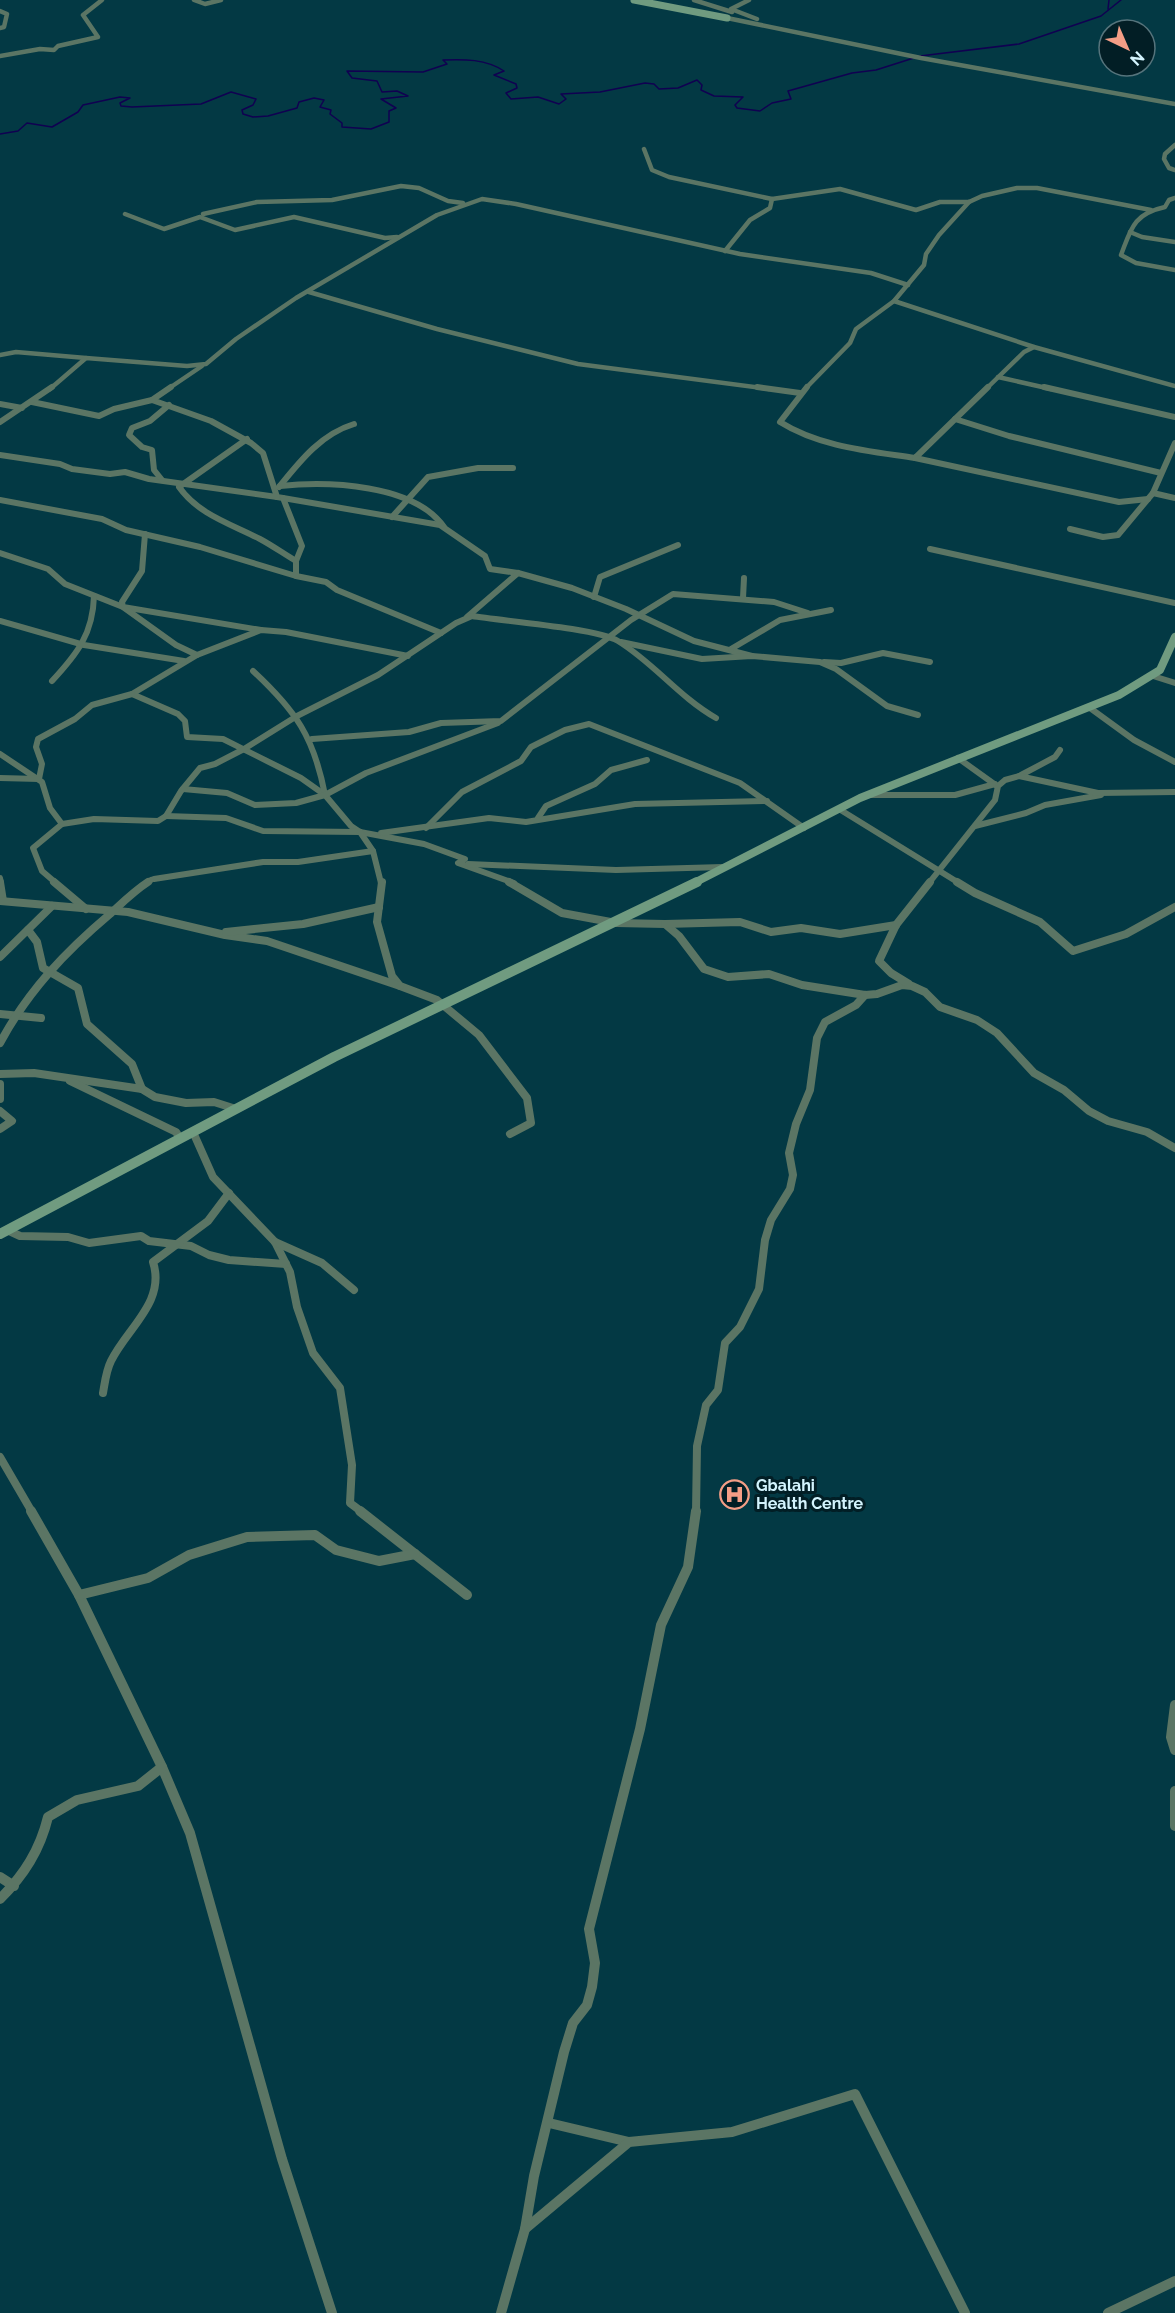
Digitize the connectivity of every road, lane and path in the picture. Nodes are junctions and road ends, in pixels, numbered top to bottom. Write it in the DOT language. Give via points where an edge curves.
graph roads {
  1 [pos="102,0"];
  2 [pos="194,0"];
  3 [pos="221,0"];
  4 [pos="634,0"];
  5 [pos="694,0"];
  6 [pos="749,0"];
  7 [pos="0,11"];
  8 [pos="732,12"];
  9 [pos="729,18"];
  10 [pos="770,22"];
  11 [pos="0,28"];
  12 [pos="0,56"];
  13 [pos="1175,104"];
  14 [pos="1175,146"];
  15 [pos="644,149"];
  16 [pos="1175,170"];
  17 [pos="1175,198"];
  18 [pos="772,199"];
  19 [pos="969,202"];
  20 [pos="467,203"];
  21 [pos="1151,210"];
  22 [pos="126,214"];
  23 [pos="203,214"];
  24 [pos="1130,232"];
  25 [pos="398,237"];
  26 [pos="1175,242"];
  27 [pos="725,251"];
  28 [pos="1175,270"];
  29 [pos="908,285"];
  30 [pos="309,292"];
  31 [pos="894,301"];
  32 [pos="1034,347"];
  33 [pos="0,355"];
  34 [pos="86,358"];
  35 [pos="206,364"];
  36 [pos="998,377"];
  37 [pos="1175,386"];
  38 [pos="800,393"];
  39 [pos="152,400"];
  40 [pos="32,402"];
  41 [pos="0,404"];
  42 [pos="169,405"];
  43 [pos="22,408"];
  44 [pos="1175,417"];
  45 [pos="955,420"];
  46 [pos="0,422"];
  47 [pos="354,424"];
  48 [pos="247,439"];
  49 [pos="1175,443"];
  50 [pos="0,455"];
  51 [pos="915,458"];
  52 [pos="513,468"];
  53 [pos="1161,473"];
  54 [pos="162,480"];
  55 [pos="186,483"];
  56 [pos="277,487"];
  57 [pos="1153,493"];
  58 [pos="280,497"];
  59 [pos="1175,498"];
  60 [pos="1148,499"];
  61 [pos="0,500"];
  62 [pos="409,501"];
  63 [pos="392,517"];
  64 [pos="444,527"];
  65 [pos="1070,529"];
  66 [pos="145,534"];
  67 [pos="678,545"];
  68 [pos="930,549"];
  69 [pos="0,553"];
  70 [pos="296,561"];
  71 [pos="518,573"];
  72 [pos="296,576"];
  73 [pos="744,578"];
  74 [pos="94,596"];
  75 [pos="594,597"];
  76 [pos="743,598"];
  77 [pos="1175,603"];
  78 [pos="123,607"];
  79 [pos="831,610"];
  80 [pos="808,613"];
  81 [pos="638,616"];
  82 [pos="466,618"];
  83 [pos="0,621"];
  84 [pos="261,630"];
  85 [pos="441,633"];
  86 [pos="1175,637"];
  87 [pos="610,638"];
  88 [pos="620,642"];
  89 [pos="84,645"];
  90 [pos="731,649"];
  91 [pos="197,656"];
  92 [pos="408,656"];
  93 [pos="752,656"];
  94 [pos="184,661"];
  95 [pos="820,662"];
  96 [pos="930,662"];
  97 [pos="253,671"];
  98 [pos="1153,676"];
  99 [pos="52,681"];
  100 [pos="1175,683"];
  101 [pos="132,694"];
  102 [pos="1090,708"];
  103 [pos="918,715"];
  104 [pos="297,716"];
  105 [pos="716,717"];
  106 [pos="501,721"];
  107 [pos="312,739"];
  108 [pos="244,749"];
  109 [pos="1060,750"];
  110 [pos="0,754"];
  111 [pos="958,758"];
  112 [pos="647,760"];
  113 [pos="1175,762"];
  114 [pos="1019,776"];
  115 [pos="0,778"];
  116 [pos="39,779"];
  117 [pos="996,785"];
  118 [pos="183,789"];
  119 [pos="1175,792"];
  120 [pos="1107,793"];
  121 [pos="325,795"];
  122 [pos="867,795"];
  123 [pos="767,801"];
  124 [pos="839,809"];
  125 [pos="166,816"];
  126 [pos="538,818"];
  127 [pos="62,824"];
  128 [pos="975,826"];
  129 [pos="426,828"];
  130 [pos="804,828"];
  131 [pos="360,832"];
  132 [pos="373,851"];
  133 [pos="458,863"];
  134 [pos="725,867"];
  135 [pos="939,873"];
  136 [pos="0,878"];
  137 [pos="1,901"];
  138 [pos="52,906"];
  139 [pos="379,907"];
  140 [pos="1175,907"];
  141 [pos="86,909"];
  142 [pos="113,911"];
  143 [pos="616,923"];
  144 [pos="664,924"];
  145 [pos="896,925"];
  146 [pos="28,930"];
  147 [pos="216,933"];
  148 [pos="0,957"];
  149 [pos="49,972"];
  150 [pos="400,986"];
  151 [pos="912,986"];
  152 [pos="865,995"];
  153 [pos="443,1004"];
  154 [pos="0,1014"];
  155 [pos="14,1014"];
  156 [pos="41,1018"];
  157 [pos="0,1043"];
  158 [pos="0,1074"];
  159 [pos="64,1077"];
  160 [pos="0,1084"];
  161 [pos="142,1089"];
  162 [pos="0,1099"];
  163 [pos="236,1109"];
  164 [pos="0,1111"];
  165 [pos="0,1129"];
  166 [pos="193,1132"];
  167 [pos="510,1134"];
  168 [pos="180,1138"];
  169 [pos="1175,1148"];
  170 [pos="229,1193"];
  171 [pos="3,1232"];
  172 [pos="275,1242"];
  173 [pos="180,1244"];
  174 [pos="286,1264"];
  175 [pos="354,1290"];
  176 [pos="103,1393"];
  177 [pos="0,1457"];
  178 [pos="415,1554"];
  179 [pos="467,1595"];
  180 [pos="79,1596"];
  181 [pos="1175,1705"];
  182 [pos="1175,1750"];
  183 [pos="162,1767"];
  184 [pos="1175,1791"];
  185 [pos="1175,1826"];
  186 [pos="0,1877"];
  187 [pos="14,1886"];
  188 [pos="0,1899"];
  189 [pos="549,2123"];
  190 [pos="629,2142"];
  191 [pos="525,2229"];
  192 [pos="1175,2282"];
  193 [pos="332,2313"];
  194 [pos="501,2313"];
  195 [pos="965,2313"];
  196 [pos="1108,2313"];
  1 -- 12 [label="street" via="83,15 98,37 54,50"];
  2 -- 3 [label="street" via="205,4"];
  4 -- 9 [label="street"];
  5 -- 8 [label="street"];
  6 -- 8 [label="street" via="731,9"];
  7 -- 11 [label="street" via="6,14 4,27"];
  8 -- 10 [label="street"];
  9 -- 13 [label="street"];
  14 -- 16 [label="street" via="1164,159"];
  15 -- 18 [label="street" via="652,170 669,177"];
  17 -- 21 [label="street" via="1165,207"];
  18 -- 19 [label="street" via="840,189 916,210 940,202"];
  18 -- 27 [label="street" via="770,208 750,220"];
  19 -- 21 [label="street" via="1017,188 1037,188"];
  19 -- 29 [label="street" via="939,235 926,254 924,265"];
  20 -- 23 [label="street" via="401,186 332,200 257,202"];
  20 -- 25 [label="street"];
  20 -- 27 [label="street" via="482,199 499,201"];
  21 -- 24 [label="street" via="1129,228"];
  22 -- 25 [label="street" via="164,229 200,217 235,230 294,217 384,238"];
  24 -- 26 [label="street"];
  24 -- 28 [label="street" via="1122,250 1125,258"];
  25 -- 30 [label="street"];
  27 -- 29 [label="street" via="864,272"];
  29 -- 31 [label="street"];
  30 -- 35 [label="street"];
  30 -- 38 [label="street" via="437,329 578,363"];
  31 -- 32 [label="street"];
  31 -- 38 [label="street" via="856,329 829,368"];
  32 -- 36 [label="street"];
  32 -- 37 [label="street"];
  33 -- 34 [label="street" via="41,353"];
  34 -- 35 [label="street"];
  34 -- 40 [label="street"];
  35 -- 39 [label="street"];
  36 -- 44 [label="street"];
  36 -- 45 [label="street"];
  38 -- 51 [label="street" via="780,422 791,430 870,451"];
  39 -- 40 [label="street" via="99,416"];
  39 -- 42 [label="street"];
  40 -- 43 [label="street"];
  41 -- 43 [label="street"];
  42 -- 48 [label="street" via="218,423"];
  42 -- 54 [label="street" via="150,421 132,428 129,435 142,447 153,450 154,470"];
  43 -- 46 [label="street"];
  45 -- 51 [label="street"];
  45 -- 53 [label="street"];
  47 -- 56 [label="street" via="337,429 309,450"];
  48 -- 55 [label="street"];
  48 -- 56 [label="street" via="263,453 264,465"];
  49 -- 53 [label="street"];
  50 -- 54 [label="street"];
  51 -- 60 [label="street" via="1119,502"];
  52 -- 62 [label="street" via="478,468 428,477"];
  53 -- 57 [label="street"];
  54 -- 55 [label="street"];
  55 -- 58 [label="street"];
  55 -- 70 [label="street" via="179,487 185,497 215,520"];
  56 -- 58 [label="street"];
  56 -- 62 [label="street" via="294,483 336,484"];
  57 -- 59 [label="street"];
  57 -- 60 [label="street"];
  58 -- 63 [label="street"];
  58 -- 70 [label="street" via="302,546"];
  60 -- 65 [label="street" via="1118,535 1103,537"];
  61 -- 66 [label="street" via="102,519"];
  62 -- 63 [label="street"];
  62 -- 64 [label="street" via="433,511"];
  63 -- 64 [label="street"];
  64 -- 71 [label="street" via="485,556 490,569"];
  66 -- 72 [label="street"];
  66 -- 78 [label="street" via="146,560 135,587 122,602"];
  67 -- 75 [label="street" via="600,577"];
  68 -- 77 [label="street"];
  69 -- 74 [label="street" via="48,569 65,584"];
  70 -- 72 [label="street"];
  71 -- 75 [label="street"];
  71 -- 82 [label="street"];
  72 -- 85 [label="street" via="326,582"];
  73 -- 76 [label="street"];
  74 -- 78 [label="street"];
  74 -- 89 [label="street" via="95,620"];
  75 -- 81 [label="street"];
  76 -- 80 [label="street" via="774,602"];
  76 -- 81 [label="street" via="673,594"];
  78 -- 84 [label="street"];
  78 -- 91 [label="street"];
  79 -- 80 [label="street" via="821,615"];
  80 -- 90 [label="street" via="760,629"];
  81 -- 87 [label="street"];
  81 -- 90 [label="street" via="694,641"];
  82 -- 85 [label="street"];
  82 -- 87 [label="street" via="480,616"];
  83 -- 89 [label="street"];
  84 -- 91 [label="street"];
  84 -- 92 [label="street"];
  85 -- 92 [label="street"];
  86 -- 98 [label="street" via="1165,661"];
  87 -- 88 [label="street"];
  87 -- 106 [label="street"];
  88 -- 93 [label="street" via="702,659"];
  88 -- 105 [label="street" via="693,705"];
  89 -- 94 [label="street"];
  89 -- 99 [label="street"];
  90 -- 93 [label="street"];
  91 -- 94 [label="street"];
  92 -- 104 [label="street"];
  93 -- 95 [label="street"];
  94 -- 101 [label="street"];
  95 -- 96 [label="street" via="841,663 883,653"];
  95 -- 103 [label="street" via="887,706"];
  97 -- 104 [label="street"];
  98 -- 100 [label="street"];
  98 -- 102 [label="street"];
  101 -- 108 [label="street" via="178,714 185,721 187,737 223,739"];
  101 -- 116 [label="street" via="92,705 38,739 36,747 42,764"];
  102 -- 111 [label="street"];
  102 -- 113 [label="street" via="1134,740"];
  104 -- 107 [label="street"];
  104 -- 108 [label="street"];
  106 -- 107 [label="street" via="441,723 409,732"];
  106 -- 121 [label="street" via="366,773"];
  107 -- 121 [label="street"];
  108 -- 118 [label="street" via="200,768"];
  108 -- 121 [label="street" via="306,780"];
  109 -- 114 [label="street" via="1055,757"];
  110 -- 116 [label="street"];
  111 -- 117 [label="street"];
  111 -- 122 [label="street"];
  112 -- 126 [label="street" via="618,766 595,784 546,806"];
  114 -- 117 [label="street"];
  114 -- 120 [label="street"];
  115 -- 116 [label="street"];
  116 -- 127 [label="street" via="50,808"];
  117 -- 122 [label="street" via="955,795"];
  117 -- 128 [label="street" via="994,800"];
  118 -- 121 [label="street" via="227,793 255,805 296,803"];
  118 -- 125 [label="street"];
  119 -- 120 [label="street"];
  120 -- 128 [label="street" via="1045,805"];
  121 -- 131 [label="street"];
  122 -- 124 [label="street"];
  123 -- 126 [label="street" via="635,804"];
  123 -- 129 [label="street" via="729,778 589,724 565,730 531,747 520,761 462,792"];
  123 -- 130 [label="street"];
  124 -- 130 [label="street"];
  124 -- 135 [label="street"];
  125 -- 127 [label="street" via="158,821 94,819"];
  125 -- 131 [label="street" via="225,818 263,831"];
  126 -- 129 [label="street" via="526,822 489,818"];
  127 -- 141 [label="street" via="33,848 42,871"];
  128 -- 135 [label="street"];
  129 -- 131 [label="street"];
  130 -- 134 [label="street"];
  131 -- 132 [label="street"];
  131 -- 133 [label="street" via="424,844 465,859"];
  132 -- 139 [label="street" via="382,878"];
  132 -- 142 [label="street" via="152,879 135,889"];
  133 -- 134 [label="street" via="616,870"];
  133 -- 143 [label="street" via="516,884 562,913"];
  134 -- 143 [label="street"];
  135 -- 140 [label="street" via="1040,922 1073,951 1090,949 1158,919"];
  135 -- 145 [label="street"];
  136 -- 137 [label="street"];
  137 -- 138 [label="street"];
  138 -- 141 [label="street"];
  138 -- 146 [label="street"];
  139 -- 147 [label="street" via="336,919"];
  139 -- 150 [label="street" via="377,922 384,950 392,976"];
  141 -- 142 [label="street"];
  142 -- 147 [label="street"];
  142 -- 149 [label="street" via="66,950"];
  143 -- 144 [label="street"];
  143 -- 153 [label="street"];
  144 -- 145 [label="street" via="740,922 778,933 801,928 840,934"];
  144 -- 152 [label="street" via="679,936 704,969 717,974 769,974 802,985"];
  145 -- 151 [label="street" via="879,961"];
  146 -- 148 [label="street"];
  146 -- 149 [label="street" via="40,952 43,968"];
  147 -- 150 [label="street" via="267,941"];
  149 -- 155 [label="street"];
  149 -- 161 [label="street" via="78,988 87,1024 132,1064"];
  150 -- 153 [label="street"];
  151 -- 152 [label="street"];
  151 -- 169 [label="street" via="940,1007 977,1020 997,1033 1034,1073 1064,1089 1089,1111 1107,1121 1147,1132"];
  152 -- 189 [label="street" via="856,1005 825,1022 817,1038 810,1090 789,1153 793,1175 790,1189 771,1220 759,1289 740,1327 725,1343 718,1390 706,1405 697,1446 697,1507 688,1567 661,1625 640,1729 589,1929 595,1963 592,1987 587,2005 573,2023"];
  153 -- 163 [label="street"];
  153 -- 167 [label="street" via="479,1035 527,1098 531,1123"];
  154 -- 155 [label="street"];
  155 -- 156 [label="street"];
  155 -- 157 [label="street"];
  158 -- 159 [label="street"];
  159 -- 161 [label="street"];
  159 -- 168 [label="street" via="176,1132"];
  160 -- 162 [label="street"];
  161 -- 163 [label="street" via="155,1097 186,1103 214,1102"];
  163 -- 166 [label="street"];
  164 -- 165 [label="street" via="12,1121"];
  166 -- 168 [label="street"];
  166 -- 170 [label="street" via="213,1177"];
  168 -- 171 [label="street"];
  170 -- 172 [label="street"];
  170 -- 173 [label="street" via="208,1221"];
  171 -- 173 [label="street" via="68,1237 89,1243 141,1236 149,1241"];
  172 -- 174 [label="street"];
  172 -- 175 [label="street" via="322,1263"];
  173 -- 174 [label="street" via="229,1260"];
  173 -- 176 [label="street" via="153,1262 158,1278 140,1319 113,1353"];
  174 -- 178 [label="street" via="313,1353 340,1388 352,1465 350,1503"];
  177 -- 180 [label="street"];
  178 -- 179 [label="street"];
  178 -- 180 [label="street" via="379,1561 336,1550 315,1535 247,1537 189,1555 148,1578"];
  180 -- 183 [label="street"];
  181 -- 182 [label="street" via="1171,1737"];
  183 -- 187 [label="street" via="138,1786 77,1800 48,1817 43,1844"];
  183 -- 193 [label="street" via="190,1833 282,2159"];
  184 -- 185 [label="street"];
  186 -- 187 [label="street"];
  187 -- 188 [label="street"];
  189 -- 190 [label="street"];
  189 -- 191 [label="street"];
  190 -- 191 [label="street"];
  190 -- 195 [label="street" via="732,2132 855,2094"];
  191 -- 194 [label="street"];
  192 -- 196 [label="street"];
}
